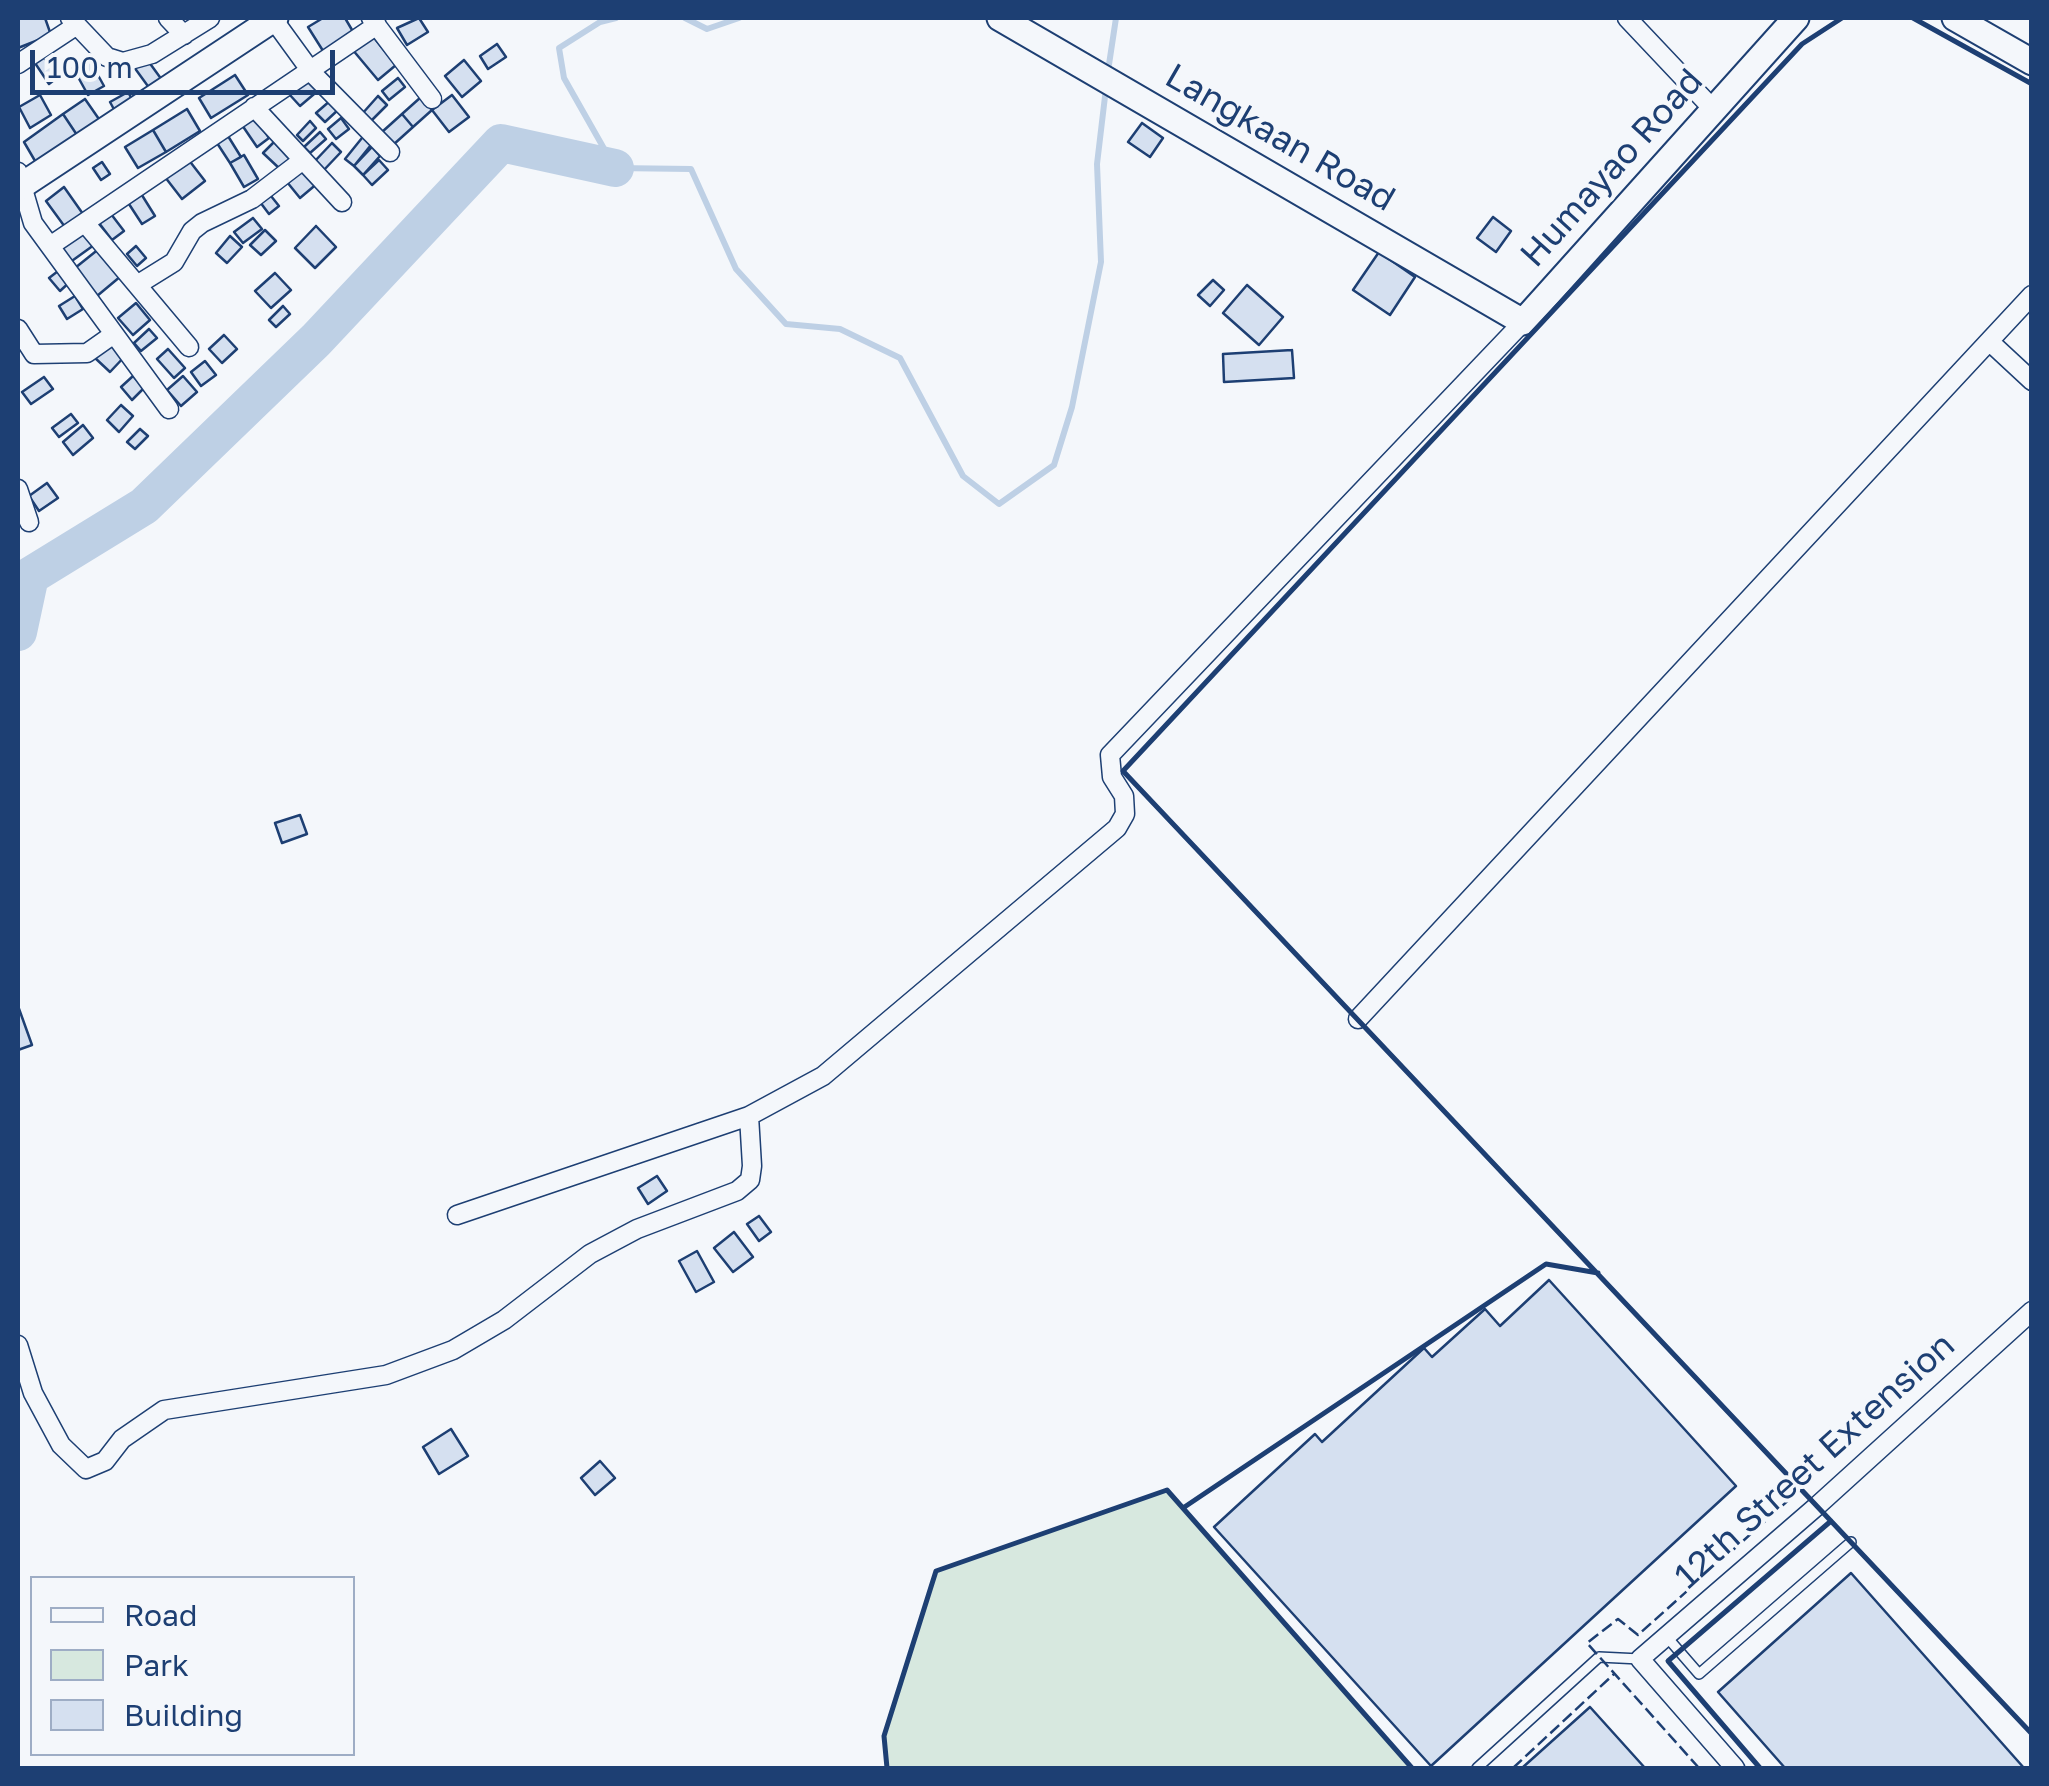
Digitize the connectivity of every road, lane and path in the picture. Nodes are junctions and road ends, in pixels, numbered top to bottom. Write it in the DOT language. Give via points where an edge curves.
graph roads {
  1 [pos="168,18"];
  2 [pos="210,18"];
  3 [pos="274,18"];
  4 [pos="1000,18"];
  5 [pos="1627,18"];
  6 [pos="1796,18"];
  7 [pos="1955,18"];
  8 [pos="374,21"];
  9 [pos="73,22"];
  10 [pos="184,35"];
  11 [pos="2032,62"];
  12 [pos="18,64"];
  13 [pos="310,70"];
  14 [pos="432,99"];
  15 [pos="254,107"];
  16 [pos="1712,108"];
  17 [pos="390,152"];
  18 [pos="303,160"];
  19 [pos="19,182"];
  20 [pos="342,202"];
  21 [pos="85,223"];
  22 [pos="50,246"];
  23 [pos="136,285"];
  24 [pos="2032,295"];
  25 [pos="1523,322"];
  26 [pos="114,334"];
  27 [pos="21,341"];
  28 [pos="1990,342"];
  29 [pos="188,347"];
  30 [pos="2032,381"];
  31 [pos="169,409"];
  32 [pos="18,489"];
  33 [pos="29,522"];
  34 [pos="1358,1019"];
  35 [pos="749,1116"];
  36 [pos="457,1215"];
  37 [pos="2032,1311"];
  38 [pos="18,1345"];
  39 [pos="1851,1542"];
  40 [pos="1666,1636"];
  41 [pos="1640,1659"];
  42 [pos="1478,1768"];
  43 [pos="1734,1768"];
  1 -- 10 [label="street"];
  2 -- 10 [label="street"];
  3 -- 13 [label="street"];
  3 -- 19 [label="street"];
  4 -- 25 [label="street, Langkaan Road"];
  5 -- 16 [label="street"];
  6 -- 16 [label="street, Humayao Road"];
  7 -- 11 [label="street"];
  8 -- 13 [label="street"];
  8 -- 14 [label="street"];
  9 -- 10 [label="street" via="107,57 123,62"];
  9 -- 12 [label="street"];
  13 -- 15 [label="street"];
  13 -- 17 [label="street"];
  15 -- 18 [label="street"];
  15 -- 21 [label="street"];
  16 -- 25 [label="street, Humayao Road"];
  18 -- 20 [label="street"];
  18 -- 23 [label="street" via="252,199 192,230 174,262"];
  19 -- 22 [label="street" via="33,223"];
  21 -- 22 [label="street"];
  21 -- 23 [label="street"];
  22 -- 26 [label="street"];
  23 -- 29 [label="street"];
  24 -- 28 [label="street"];
  25 -- 35 [label="street" via="1110,756 1112,778 1124,796 1118,828 823,1076"];
  26 -- 27 [label="street" via="86,353 34,354"];
  26 -- 31 [label="street"];
  28 -- 30 [label="street"];
  28 -- 34 [label="street"];
  32 -- 33 [label="street"];
  35 -- 36 [label="street"];
  35 -- 38 [label="street" via="750,1180 736,1191 637,1228 470,1340 386,1376 164,1410 122,1439 105,1461 86,1468 62,1445 33,1393"];
  37 -- 40 [label="street, 12th Street Extension"];
  39 -- 40 [label="lane" via="1699,1674"];
  40 -- 41 [label="street, 12th Street Extension"];
  41 -- 42 [label="lane" via="1599,1657"];
  41 -- 43 [label="street"];
}
